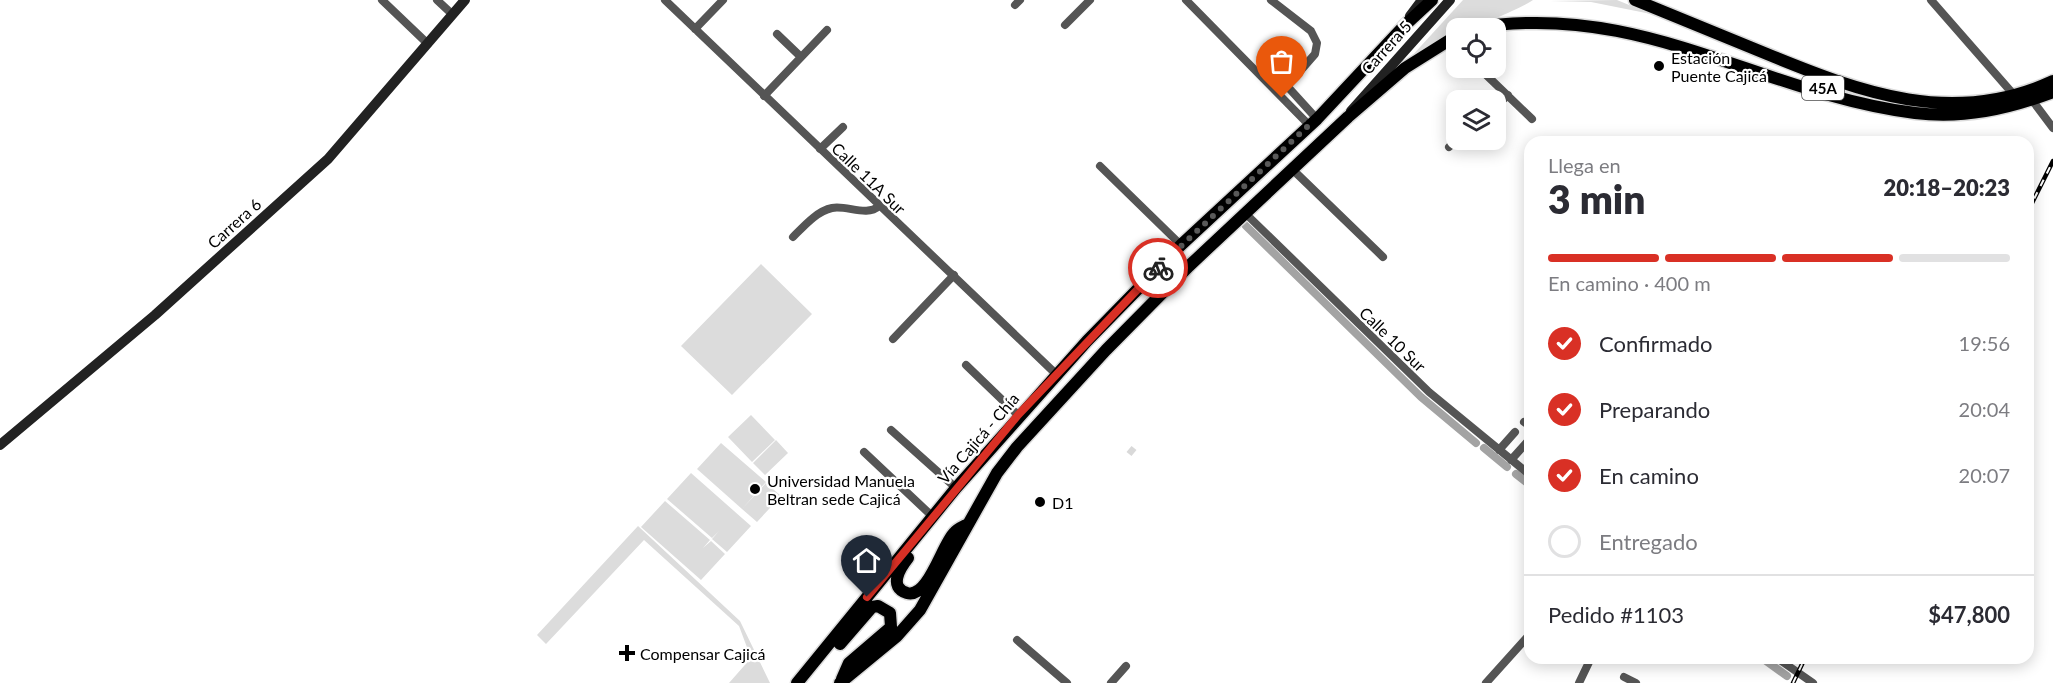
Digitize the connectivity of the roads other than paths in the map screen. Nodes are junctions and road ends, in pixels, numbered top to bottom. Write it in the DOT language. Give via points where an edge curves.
graph roads {
  1 [pos="382,0"];
  2 [pos="437,0"];
  3 [pos="465,0"];
  4 [pos="665,0"];
  5 [pos="723,0"];
  6 [pos="1090,0"];
  7 [pos="1186,0"];
  8 [pos="1271,0"];
  9 [pos="1422,0"];
  10 [pos="1432,0"];
  11 [pos="1450,0"];
  12 [pos="1635,0"];
  13 [pos="1931,0"];
  14 [pos="1533,11"];
  15 [pos="452,14"];
  16 [pos="1506,19"];
  17 [pos="1650,20"];
  18 [pos="1065,25"];
  19 [pos="1404,26"];
  20 [pos="694,29"];
  21 [pos="827,30"];
  22 [pos="777,34"];
  23 [pos="1446,42"];
  24 [pos="428,44"];
  25 [pos="801,57"];
  26 [pos="1489,78"];
  27 [pos="2053,81"];
  28 [pos="2053,92"];
  29 [pos="2014,95"];
  30 [pos="764,96"];
  31 [pos="1508,96"];
  32 [pos="2032,100"];
  33 [pos="1348,117"];
  34 [pos="1532,119"];
  35 [pos="1313,122"];
  36 [pos="843,128"];
  37 [pos="2053,128"];
  38 [pos="820,149"];
  39 [pos="1100,166"];
  40 [pos="1292,169"];
  41 [pos="879,206"];
  42 [pos="1246,213"];
  43 [pos="793,237"];
  44 [pos="1181,245"];
  45 [pos="1383,257"];
  46 [pos="954,274"];
  47 [pos="893,339"];
  48 [pos="966,365"];
  49 [pos="1056,374"];
  50 [pos="1018,415"];
  51 [pos="891,430"];
  52 [pos="1524,442"];
  53 [pos="0,445"];
  54 [pos="1524,445"];
  55 [pos="1499,450"];
  56 [pos="864,452"];
  57 [pos="1511,460"];
  58 [pos="1524,470"];
  59 [pos="956,488"];
  60 [pos="929,520"];
  61 [pos="969,522"];
  62 [pos="1017,640"];
  63 [pos="1524,641"];
  64 [pos="1588,664"];
  65 [pos="1785,664"];
  66 [pos="1126,666"];
  67 [pos="1624,677"];
  68 [pos="797,683"];
  69 [pos="806,683"];
  70 [pos="840,683"];
  71 [pos="1067,683"];
  72 [pos="1111,683"];
  73 [pos="1486,683"];
  74 [pos="1579,683"];
  75 [pos="1636,683"];
  76 [pos="1813,683"];
  1 -- 24 [label="street"];
  2 -- 15 [label="street"];
  3 -- 15 [label="main road, Carrera 6"];
  4 -- 20 [label="street, Calle 11A Sur"];
  5 -- 20 [label="street"];
  6 -- 18 [label="street"];
  7 -- 35 [label="street"];
  8 -- 35 [label="street" via="1311,31 1317,44 1315,54 1287,86"];
  9 -- 19 [label="main road, Carrera 5"];
  10 -- 19 [label="highway, Vía Cajicá - Chía"];
  11 -- 33 [label="main road, Carrera 5" via="1354,105"];
  12 -- 29 [label="highway, 45A" via="1869,93 1934,103"];
  13 -- 29 [label="street"];
  14 -- 16 [label="highway"];
  15 -- 24 [label="main road, Carrera 6"];
  17 -- 32 [label="highway, 45A" via="1826,89 1889,108 1916,113 1978,113"];
  19 -- 35 [label="highway, Vía Cajicá - Chía"];
  20 -- 30 [label="street, Calle 11A Sur"];
  21 -- 25 [label="street"];
  22 -- 25 [label="street"];
  23 -- 33 [label="highway" via="1405,68"];
  24 -- 53 [label="main road, Carrera 6" via="328,159 155,315"];
  25 -- 30 [label="street"];
  26 -- 31 [label="street"];
  27 -- 29 [label="highway, 45A"];
  28 -- 32 [label="highway, 45A"];
  30 -- 38 [label="street, Calle 11A Sur"];
  31 -- 34 [label="street"];
  32 -- 37 [label="street"];
  33 -- 40 [label="highway"];
  35 -- 44 [label="highway, Vía Cajicá - Chía"];
  36 -- 38 [label="street"];
  38 -- 41 [label="street, Calle 11A Sur"];
  39 -- 44 [label="street"];
  40 -- 42 [label="highway"];
  40 -- 45 [label="street"];
  41 -- 43 [label="street" via="870,211 830,208"];
  41 -- 46 [label="street, Calle 11A Sur"];
  42 -- 55 [label="street, Calle 10 Sur" via="1429,392"];
  42 -- 61 [label="highway" via="1106,350 1017,447"];
  44 -- 49 [label="highway, Vía Cajicá - Chía"];
  46 -- 47 [label="street"];
  46 -- 49 [label="street, Calle 11A Sur"];
  48 -- 50 [label="street"];
  49 -- 50 [label="highway, Vía Cajicá - Chía"];
  50 -- 59 [label="highway, Vía Cajicá - Chía"];
  51 -- 59 [label="street"];
  52 -- 55 [label="street" via="1513,434"];
  54 -- 57 [label="street"];
  55 -- 57 [label="street, Calle 10 Sur"];
  56 -- 60 [label="street"];
  57 -- 58 [label="street, Calle 10 Sur"];
  59 -- 60 [label="highway, Vía Cajicá - Chía"];
  60 -- 61 [label="highway" via="925,536 897,575 899,587 911,594 925,585 954,533"];
  60 -- 68 [label="highway, Vía Cajicá - Chía"];
  61 -- 70 [label="highway" via="920,610 897,636"];
  62 -- 71 [label="street"];
  63 -- 73 [label="street"];
  64 -- 74 [label="street"];
  65 -- 76 [label="street"];
  66 -- 72 [label="street"];
  67 -- 75 [label="street"];
  69 -- 70 [label="highway" via="872,607 885,608 890,613 891,627 849,663"];
}
